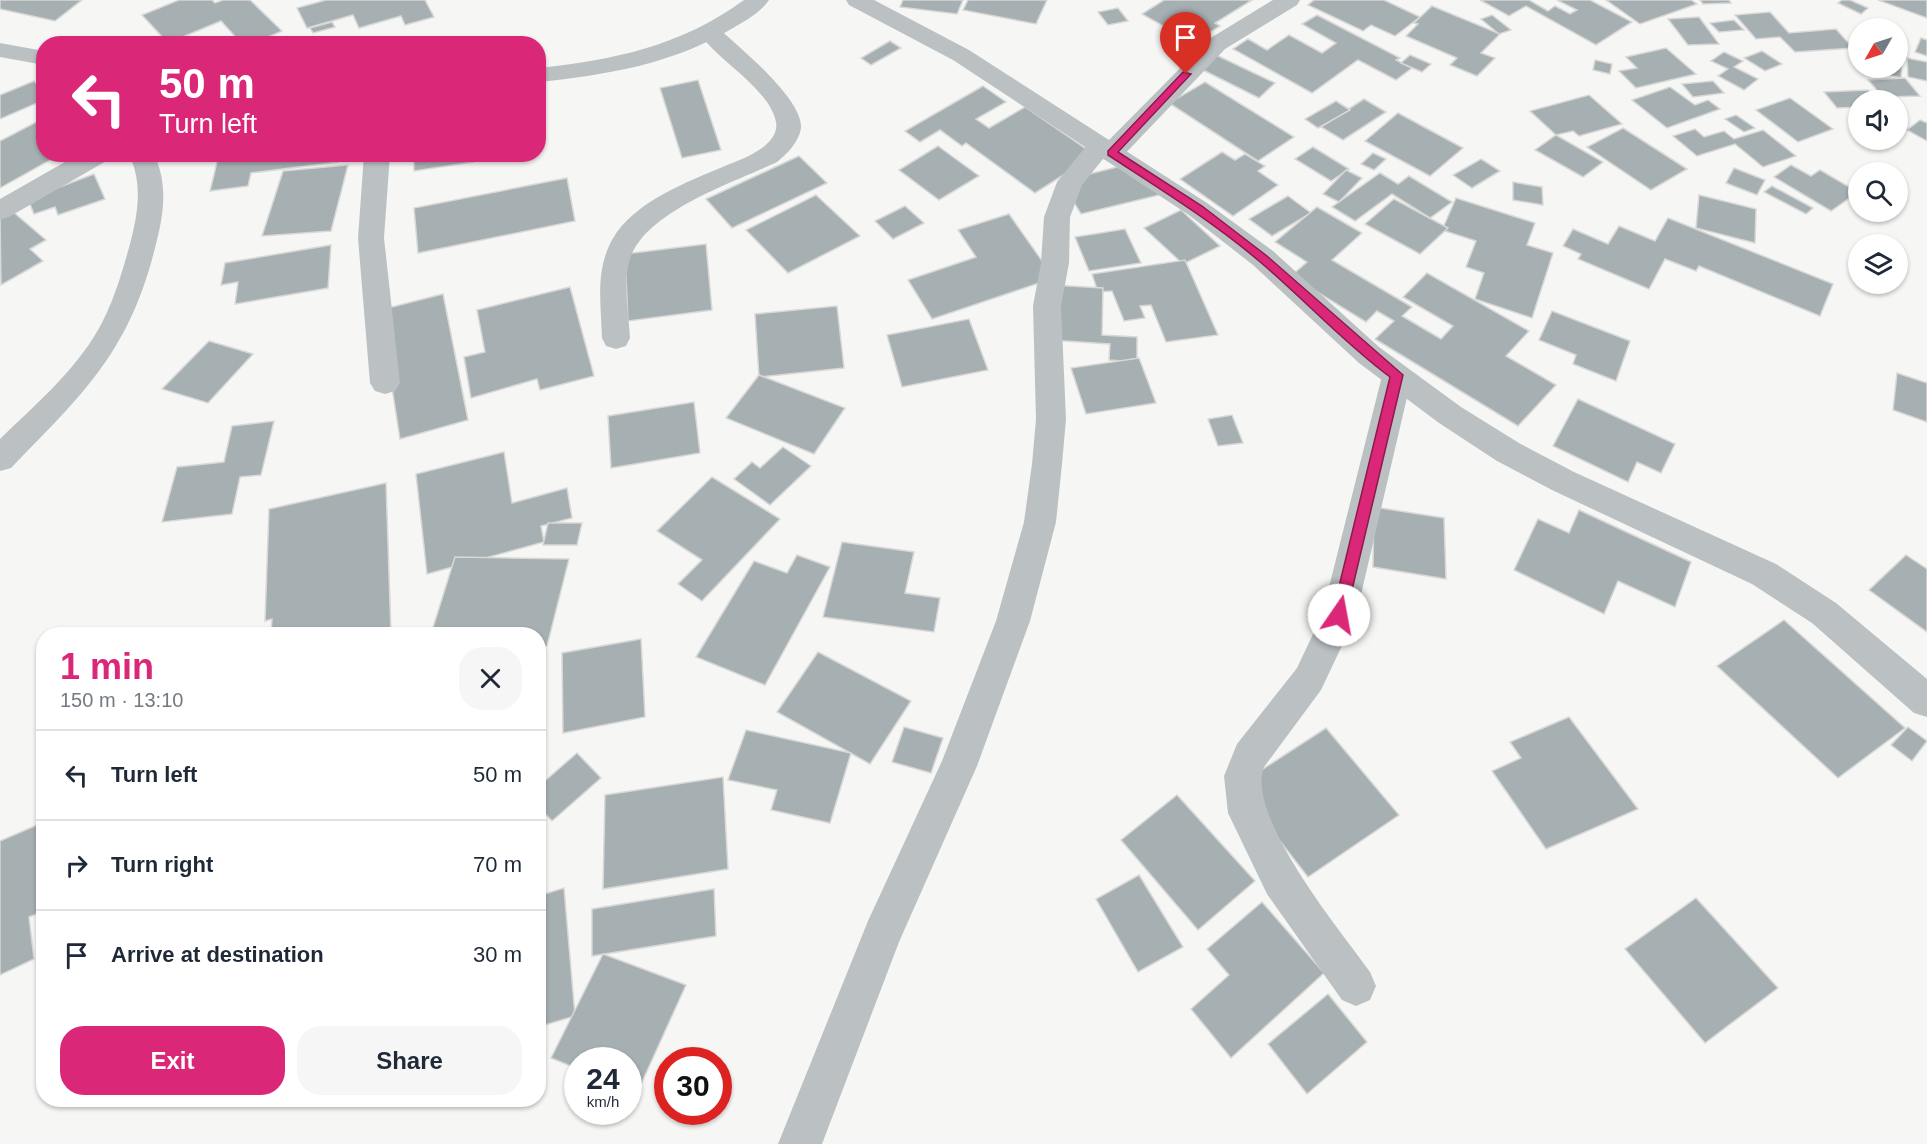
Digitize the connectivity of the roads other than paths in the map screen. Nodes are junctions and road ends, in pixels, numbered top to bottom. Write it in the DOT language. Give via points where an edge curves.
graph roads {
  1 [pos="758,0"];
  2 [pos="857,0"];
  3 [pos="1289,0"];
  4 [pos="710,33"];
  5 [pos="0,50"];
  6 [pos="36,57"];
  7 [pos="546,74"];
  8 [pos="1106,150"];
  9 [pos="85,162"];
  10 [pos="144,162"];
  11 [pos="376,162"];
  12 [pos="0,211"];
  13 [pos="616,338"];
  14 [pos="1397,375"];
  15 [pos="385,383"];
  16 [pos="0,459"];
  17 [pos="1927,701"];
  18 [pos="1356,986"];
  19 [pos="800,1144"];
  1 -- 4 [label="street"];
  2 -- 8 [label="street" via="961,55"];
  3 -- 8 [label="street" via="1217,44"];
  4 -- 7 [label="street" via="644,59"];
  4 -- 13 [label="street" via="780,106 788,120 788,131 768,156 688,194 642,221 624,240 615,261"];
  5 -- 6 [label="street"];
  8 -- 14 [label="street" via="1198,209 1263,258 1369,355"];
  8 -- 19 [label="street" via="1070,182 1057,217 1055,262 1047,306 1051,419 1047,464 1040,522 1013,621 959,766 882,935"];
  9 -- 12 [label="street"];
  10 -- 16 [label="street" via="151,178 147,228 110,334 86,367"];
  11 -- 15 [label="street" via="371,238"];
  14 -- 17 [label="street" via="1508,452 1764,574 1824,613"];
  14 -- 18 [label="street" via="1339,615 1309,679 1250,756 1242,776 1247,813 1276,871"];
}
